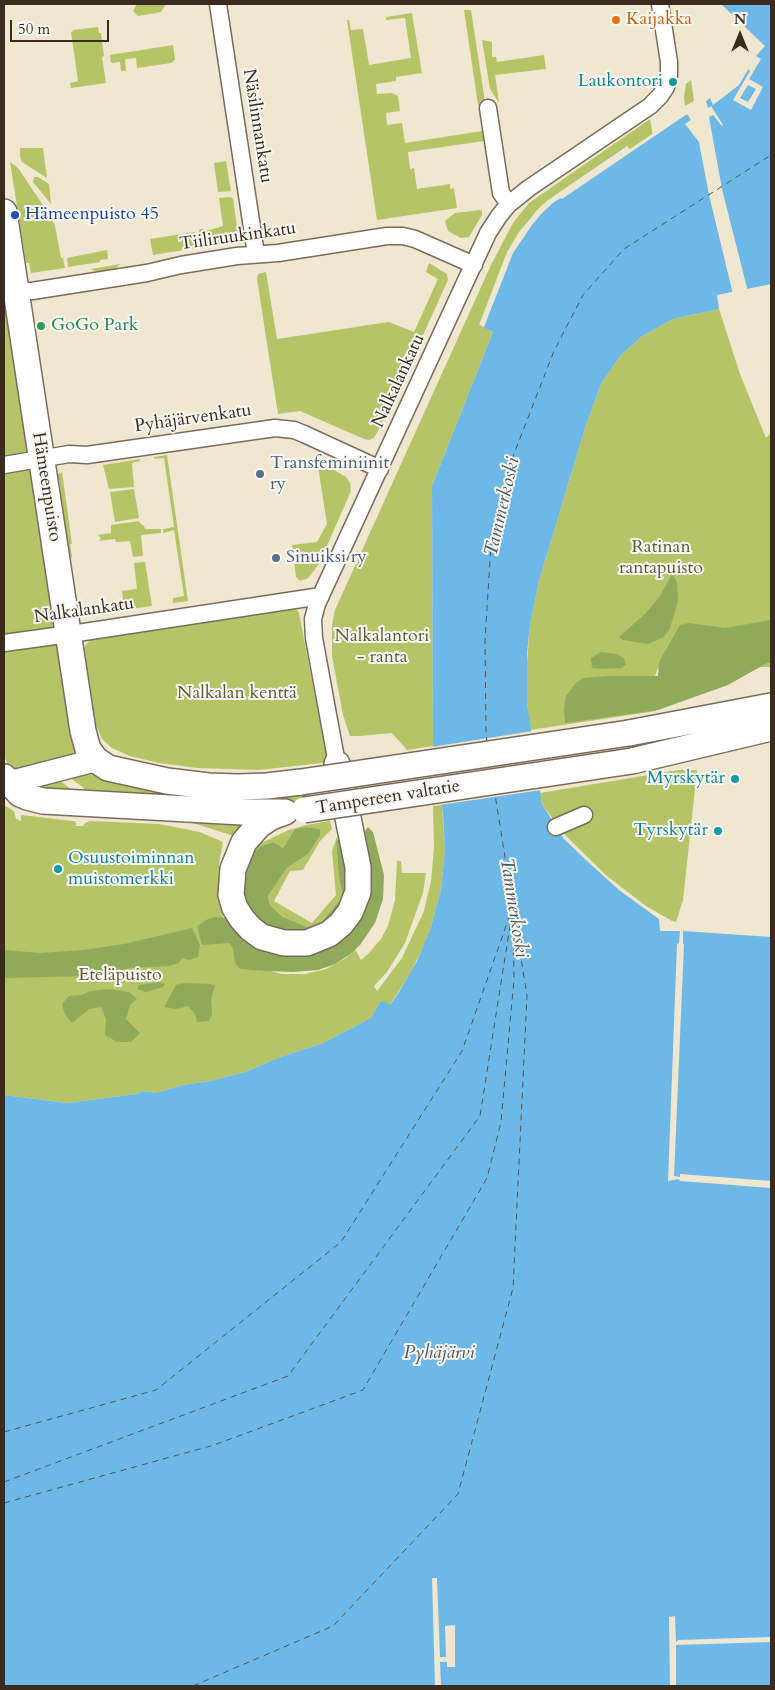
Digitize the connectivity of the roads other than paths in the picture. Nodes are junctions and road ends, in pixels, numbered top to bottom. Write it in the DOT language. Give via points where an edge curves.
graph roads {
  1 [pos="218,4"];
  2 [pos="660,4"];
  3 [pos="488,108"];
  4 [pos="509,204"];
  5 [pos="4,212"];
  6 [pos="256,254"];
  7 [pos="474,265"];
  8 [pos="10,291"];
  9 [pos="41,459"];
  10 [pos="4,465"];
  11 [pos="380,469"];
  12 [pos="321,596"];
  13 [pos="68,634"];
  14 [pos="4,643"];
  15 [pos="771,706"];
  16 [pos="771,728"];
  17 [pos="96,760"];
  18 [pos="337,764"];
  19 [pos="5,780"];
  20 [pos="294,811"];
  21 [pos="584,815"];
  22 [pos="556,827"];
  1 -- 6 [label="street, Näsilinnankatu"];
  2 -- 4 [label="street, Nalkalankatu" via="670,68 668,83 660,96"];
  3 -- 4 [label="street" via="500,193"];
  4 -- 7 [label="street, Nalkalankatu" via="493,225"];
  5 -- 8 [label="main road, Hämeenpuisto"];
  6 -- 7 [label="street, Tiiliruukinkatu" via="397,236 421,241"];
  6 -- 8 [label="street, Tiiliruukinkatu" via="32,291"];
  7 -- 11 [label="street, Nalkalankatu"];
  8 -- 9 [label="main road, Hämeenpuisto"];
  9 -- 10 [label="street, Pyhäjärvenkatu"];
  9 -- 11 [label="street, Pyhäjärvenkatu" via="284,428"];
  9 -- 13 [label="main road, Hämeenpuisto"];
  11 -- 12 [label="street, Nalkalankatu"];
  12 -- 13 [label="street, Nalkalankatu"];
  12 -- 18 [label="street" via="314,612 314,638"];
  13 -- 14 [label="street, Nalkalankatu"];
  13 -- 17 [label="main road, Hämeenpuisto" via="85,738"];
  15 -- 17 [label="main road, Tampereen valtatie, bridge" via="629,733 253,787 194,785 154,779 108,768"];
  16 -- 20 [label="main road, Tampereen valtatie, bridge" via="632,761"];
  17 -- 19 [label="street" via="19,780"];
  18 -- 20 [label="main road" via="358,867 358,892 350,912 329,934 307,943 284,944 262,937 251,929 235,908 231,895 233,869 244,842 258,825 271,817"];
  19 -- 20 [label="main road, Tampereen valtatie" via="20,794 43,801 242,812"];
  21 -- 22 [label="street"];
}
